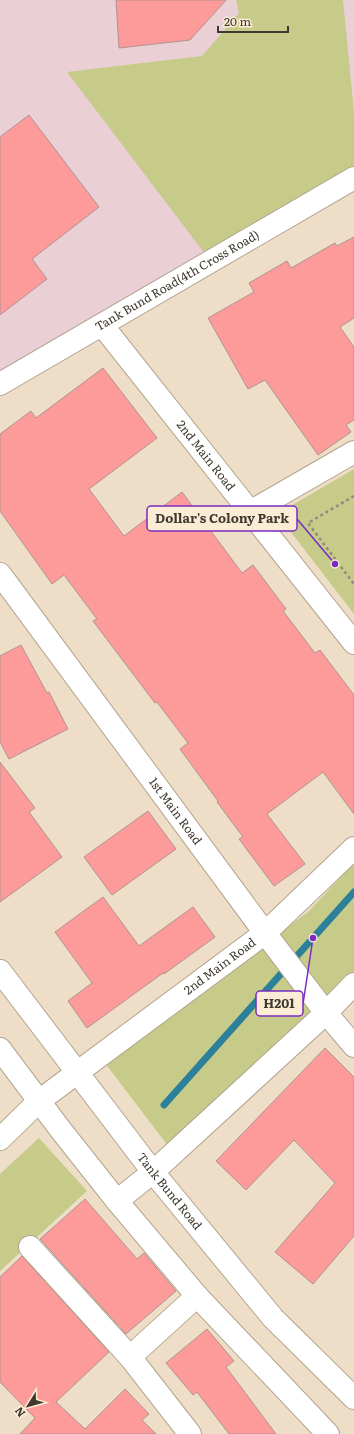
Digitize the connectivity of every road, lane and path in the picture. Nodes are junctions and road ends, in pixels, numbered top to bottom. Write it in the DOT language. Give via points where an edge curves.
graph roads {
  1 [pos="354,178"];
  2 [pos="102,325"];
  3 [pos="0,384"];
  4 [pos="354,452"];
  5 [pos="354,496"];
  6 [pos="250,512"];
  7 [pos="0,574"];
  8 [pos="354,584"];
  9 [pos="354,643"];
  10 [pos="354,848"];
  11 [pos="268,938"];
  12 [pos="0,971"];
  13 [pos="354,984"];
  14 [pos="320,1005"];
  15 [pos="354,1046"];
  16 [pos="0,1049"];
  17 [pos="77,1073"];
  18 [pos="42,1106"];
  19 [pos="0,1139"];
  20 [pos="153,1172"];
  21 [pos="118,1202"];
  22 [pos="30,1247"];
  23 [pos="197,1296"];
  24 [pos="130,1356"];
  25 [pos="354,1398"];
  26 [pos="190,1434"];
  27 [pos="328,1434"];
  1 -- 2 [label="street, Tank Bund Road(4th Cross Road)"];
  2 -- 3 [label="street, Tank Bund Road(4th Cross Road)"];
  2 -- 6 [label="street, 2nd Main Road"];
  4 -- 6 [label="street"];
  5 -- 8 [label="path" via="308,523"];
  6 -- 9 [label="street, 2nd Main Road"];
  7 -- 11 [label="street, 1st Main Road"];
  10 -- 11 [label="street, 2nd Main Road"];
  11 -- 14 [label="street, 1st Main Road"];
  11 -- 17 [label="street, 2nd Main Road"];
  12 -- 17 [label="street, Tank Bund Road"];
  13 -- 14 [label="street"];
  14 -- 15 [label="street, 1st Main Road"];
  14 -- 20 [label="street"];
  16 -- 18 [label="street"];
  17 -- 18 [label="street, 2nd Main Road"];
  17 -- 20 [label="street, Tank Bund Road"];
  18 -- 19 [label="street, 2nd Main Road"];
  18 -- 21 [label="street"];
  20 -- 21 [label="street"];
  20 -- 25 [label="street, Tank Bund Road" via="273,1318"];
  21 -- 23 [label="street"];
  22 -- 24 [label="street"];
  23 -- 24 [label="street"];
  23 -- 27 [label="street"];
  24 -- 26 [label="street"];
}
